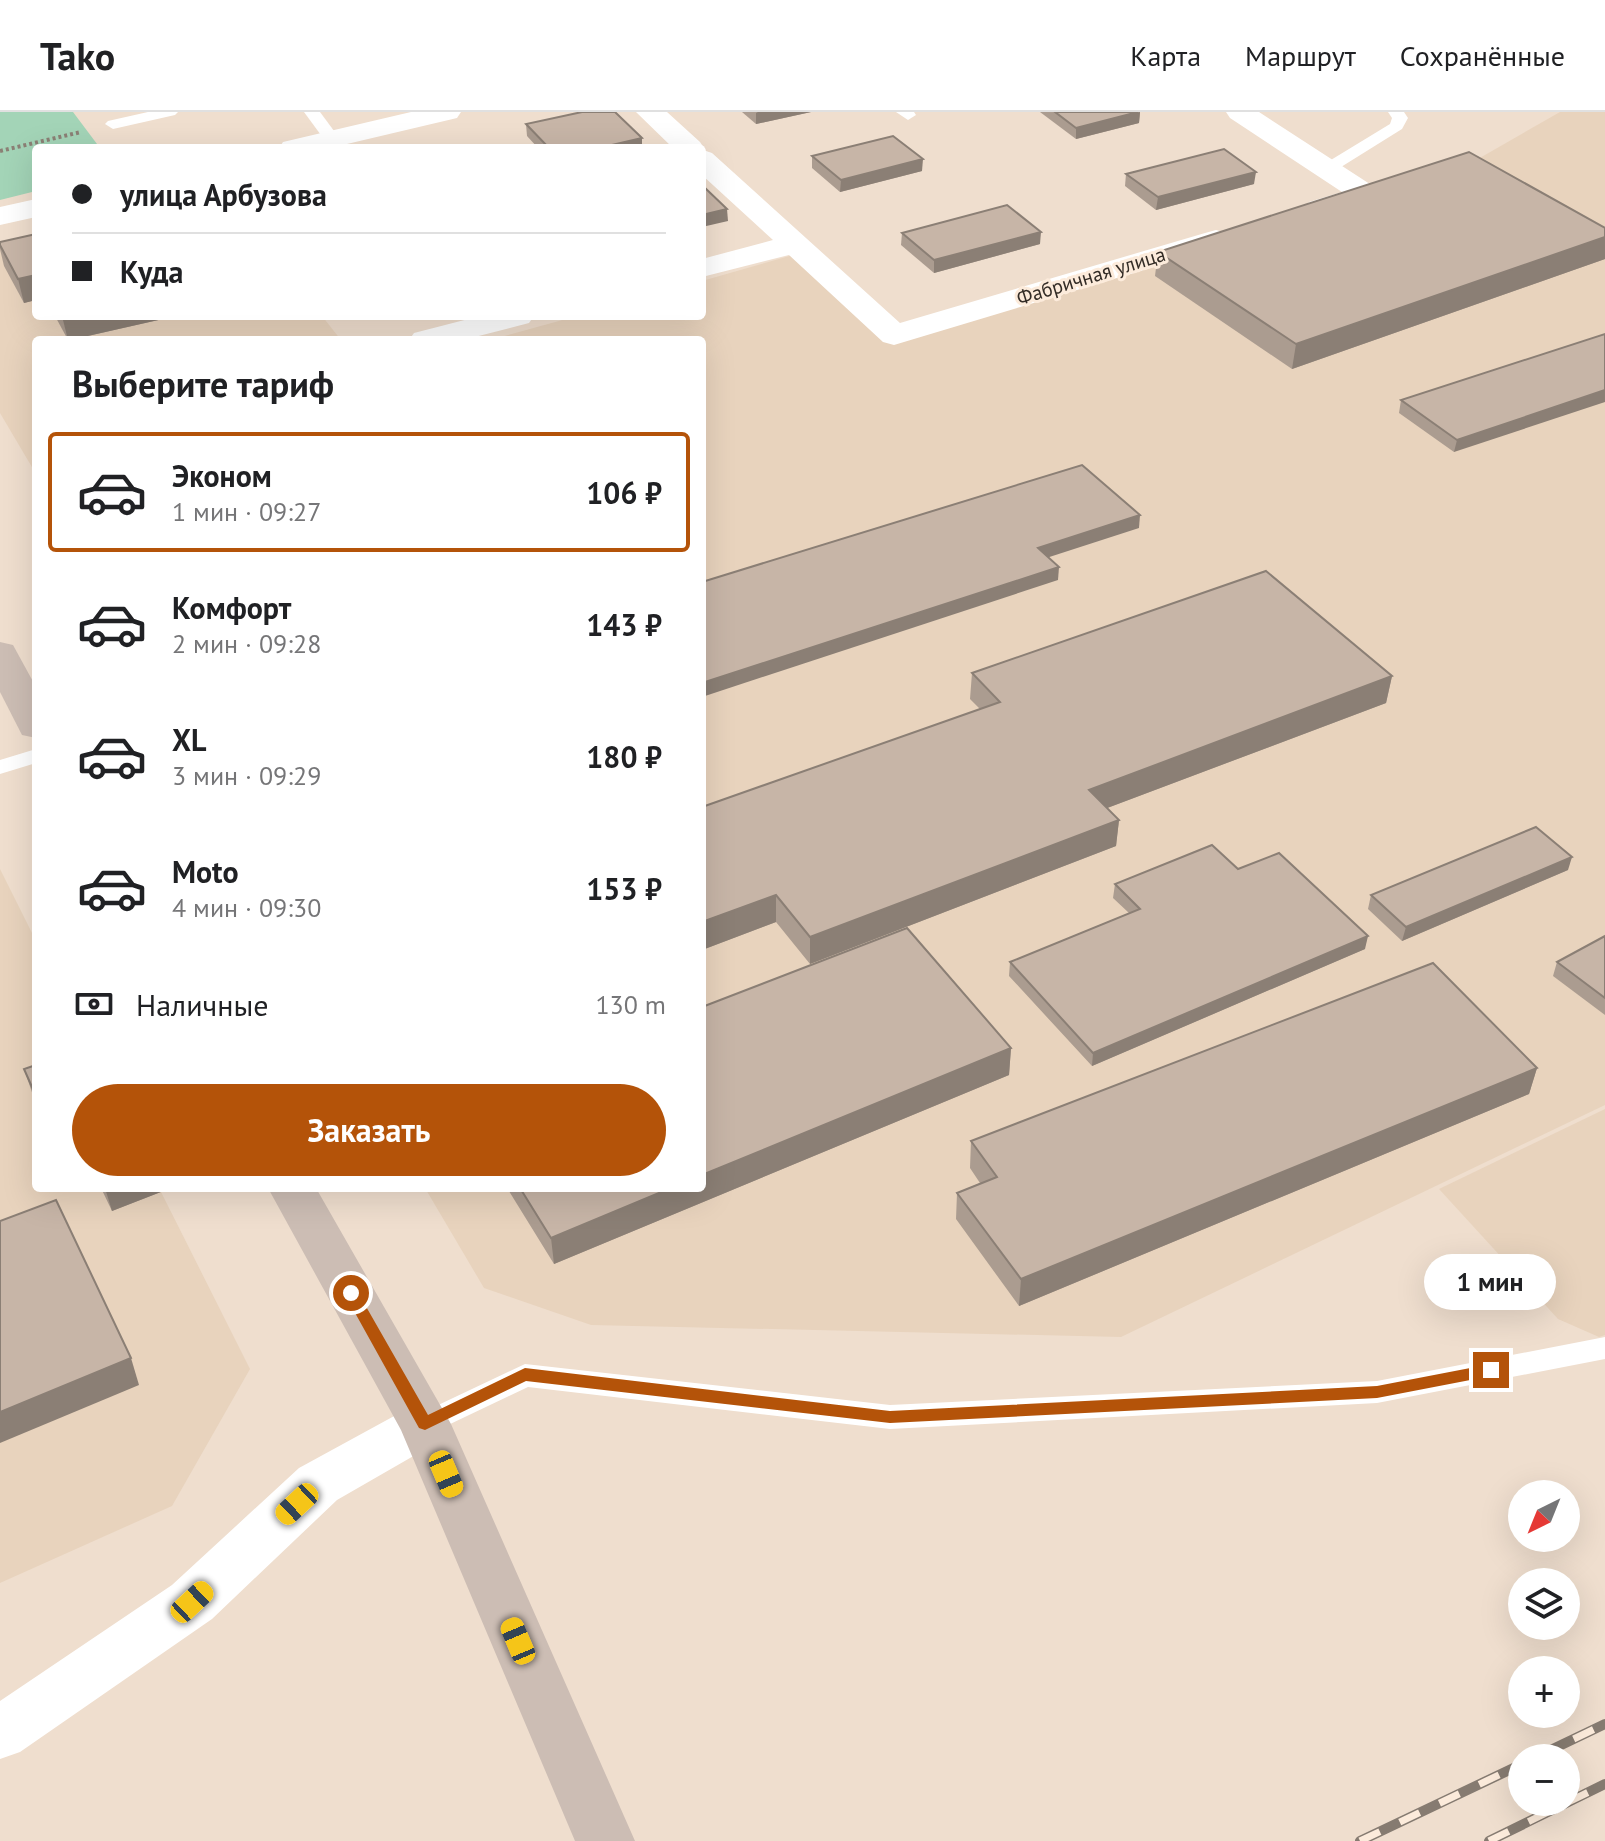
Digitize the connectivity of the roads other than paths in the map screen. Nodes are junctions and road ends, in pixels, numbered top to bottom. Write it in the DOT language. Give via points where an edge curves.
graph roads {
  1 [pos="170,112"];
  2 [pos="312,112"];
  3 [pos="447,112"];
  4 [pos="650,112"];
  5 [pos="1240,112"];
  6 [pos="1396,112"];
  7 [pos="113,124"];
  8 [pos="332,139"];
  9 [pos="310,144"];
  10 [pos="686,144"];
  11 [pos="706,163"];
  12 [pos="1327,169"];
  13 [pos="32,209"];
  14 [pos="0,216"];
  15 [pos="1290,217"];
  16 [pos="1244,231"];
  17 [pos="795,244"];
  18 [pos="706,267"];
  19 [pos="502,320"];
  20 [pos="440,336"];
  21 [pos="0,653"];
  22 [pos="32,718"];
  23 [pos="32,757"];
  24 [pos="0,767"];
  25 [pos="294,1192"];
  26 [pos="1605,1348"];
  27 [pos="425,1424"];
  28 [pos="0,1733"];
  29 [pos="605,1841"];
  1 -- 7 [label="lane"];
  2 -- 8 [label="lane"];
  3 -- 8 [label="street"];
  4 -- 10 [label="street"];
  5 -- 12 [label="street"];
  6 -- 12 [label="lane" via="1397,126"];
  8 -- 9 [label="street"];
  11 -- 17 [label="street, Фабричная улица"];
  12 -- 15 [label="street" via="1366,194"];
  13 -- 14 [label="street"];
  16 -- 17 [label="street, Фабричная улица" via="894,335"];
  17 -- 18 [label="street"];
  19 -- 20 [label="street"];
  21 -- 22 [label="street"];
  23 -- 24 [label="lane"];
  25 -- 27 [label="street"];
  26 -- 27 [label="lane" via="1377,1392 890,1417 525,1375"];
  27 -- 28 [label="street" via="318,1484 192,1602"];
  27 -- 29 [label="street"];
}
